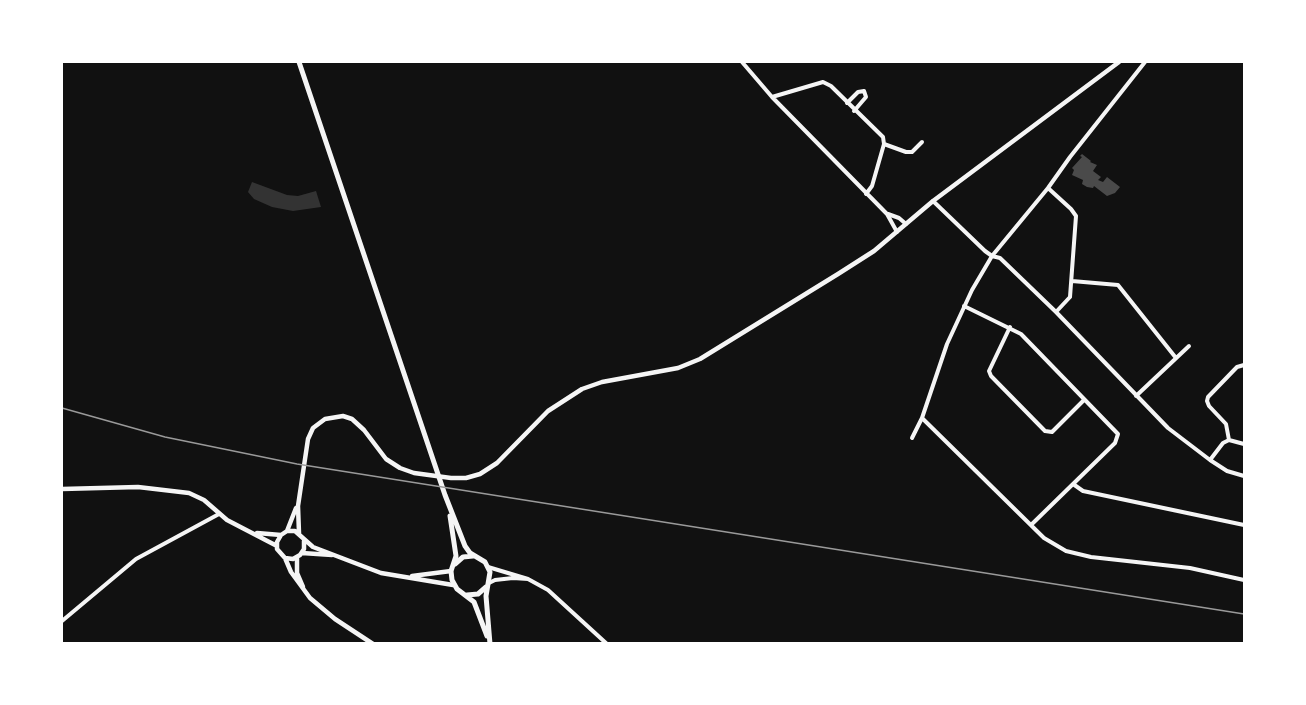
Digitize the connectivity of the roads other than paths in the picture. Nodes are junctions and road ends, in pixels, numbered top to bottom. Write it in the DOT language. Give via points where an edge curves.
graph roads {
  1 [pos="299,62"];
  2 [pos="742,62"];
  3 [pos="1119,62"];
  4 [pos="1145,62"];
  5 [pos="772,97"];
  6 [pos="847,103"];
  7 [pos="854,111"];
  8 [pos="922,142"];
  9 [pos="884,144"];
  10 [pos="1048,188"];
  11 [pos="866,194"];
  12 [pos="933,201"];
  13 [pos="887,214"];
  14 [pos="896,218"];
  15 [pos="891,223"];
  16 [pos="906,224"];
  17 [pos="897,232"];
  18 [pos="992,256"];
  19 [pos="1072,281"];
  20 [pos="964,306"];
  21 [pos="1056,312"];
  22 [pos="1010,327"];
  23 [pos="1189,346"];
  24 [pos="1176,358"];
  25 [pos="1245,365"];
  26 [pos="1136,396"];
  27 [pos="1084,400"];
  28 [pos="922,418"];
  29 [pos="912,438"];
  30 [pos="1229,440"];
  31 [pos="1245,444"];
  32 [pos="1210,460"];
  33 [pos="1245,476"];
  34 [pos="1073,484"];
  35 [pos="62,489"];
  36 [pos="445,495"];
  37 [pos="297,506"];
  38 [pos="219,513"];
  39 [pos="1031,525"];
  40 [pos="1245,525"];
  41 [pos="249,531"];
  42 [pos="287,531"];
  43 [pos="299,533"];
  44 [pos="281,535"];
  45 [pos="304,541"];
  46 [pos="277,546"];
  47 [pos="302,553"];
  48 [pos="332,555"];
  49 [pos="475,556"];
  50 [pos="297,557"];
  51 [pos="285,558"];
  52 [pos="454,564"];
  53 [pos="488,567"];
  54 [pos="451,571"];
  55 [pos="405,578"];
  56 [pos="528,579"];
  57 [pos="1245,580"];
  58 [pos="453,585"];
  59 [pos="488,585"];
  60 [pos="303,587"];
  61 [pos="467,595"];
  62 [pos="62,621"];
  63 [pos="373,644"];
  64 [pos="490,644"];
  65 [pos="607,644"];
  1 -- 36 [label="main road"];
  2 -- 5 [label="street"];
  3 -- 12 [label="street"];
  4 -- 10 [label="street"];
  5 -- 6 [label="street" via="823,82"];
  5 -- 11 [label="street"];
  6 -- 7 [label="street"];
  6 -- 7 [label="street" via="864,91 867,97"];
  7 -- 9 [label="street" via="883,137"];
  8 -- 9 [label="street" via="912,152"];
  9 -- 11 [label="street"];
  10 -- 18 [label="street"];
  10 -- 19 [label="street" via="1076,216"];
  11 -- 13 [label="street"];
  12 -- 16 [label="street"];
  12 -- 18 [label="street"];
  13 -- 14 [label="street"];
  13 -- 15 [label="street"];
  14 -- 15 [label="street"];
  14 -- 16 [label="street"];
  15 -- 17 [label="street"];
  16 -- 17 [label="street"];
  17 -- 37 [label="street" via="856,263 700,359 678,368 602,382 561,401 497,463 480,474 451,478 400,468 386,459 352,419 330,416 317,423 308,439"];
  18 -- 20 [label="street"];
  18 -- 21 [label="street" via="1000,258"];
  19 -- 21 [label="street" via="1068,300"];
  19 -- 24 [label="street" via="1118,285"];
  20 -- 22 [label="street"];
  20 -- 28 [label="street"];
  21 -- 26 [label="street"];
  22 -- 27 [label="street" via="1022,334"];
  22 -- 27 [label="street" via="989,371 1045,431 1052,432"];
  23 -- 24 [label="street"];
  24 -- 26 [label="street"];
  25 -- 30 [label="street" via="1237,367 1207,401 1226,424"];
  26 -- 32 [label="street" via="1168,428"];
  27 -- 34 [label="street" via="1118,438"];
  28 -- 29 [label="street"];
  28 -- 39 [label="street"];
  30 -- 31 [label="street"];
  30 -- 32 [label="street"];
  32 -- 33 [label="street"];
  34 -- 39 [label="street"];
  34 -- 40 [label="street" via="1083,491"];
  35 -- 38 [label="street" via="138,488 189,493"];
  36 -- 49 [label="main road" via="465,546"];
  36 -- 52 [label="main road" via="456,556"];
  37 -- 42 [label="street"];
  37 -- 43 [label="street"];
  38 -- 41 [label="street"];
  38 -- 62 [label="street" via="136,560"];
  39 -- 57 [label="street" via="1054,545 1078,554 1190,568"];
  41 -- 44 [label="street"];
  41 -- 46 [label="street"];
  42 -- 43 [label="street"];
  42 -- 44 [label="street"];
  43 -- 45 [label="street"];
  44 -- 46 [label="street"];
  45 -- 47 [label="street"];
  45 -- 48 [label="street"];
  46 -- 51 [label="street"];
  47 -- 48 [label="street"];
  47 -- 50 [label="street"];
  48 -- 55 [label="street"];
  49 -- 52 [label="main road" via="463,557"];
  49 -- 53 [label="main road"];
  50 -- 51 [label="street"];
  50 -- 60 [label="street"];
  51 -- 60 [label="street"];
  52 -- 54 [label="main road"];
  53 -- 56 [label="street"];
  53 -- 59 [label="main road"];
  54 -- 55 [label="street"];
  54 -- 58 [label="main road"];
  55 -- 58 [label="street"];
  56 -- 59 [label="street" via="495,580"];
  56 -- 65 [label="street" via="548,590"];
  58 -- 61 [label="main road"];
  59 -- 61 [label="main road" via="478,594"];
  59 -- 64 [label="main road"];
  60 -- 63 [label="street" via="335,619"];
  61 -- 64 [label="main road" via="474,602"];
}
